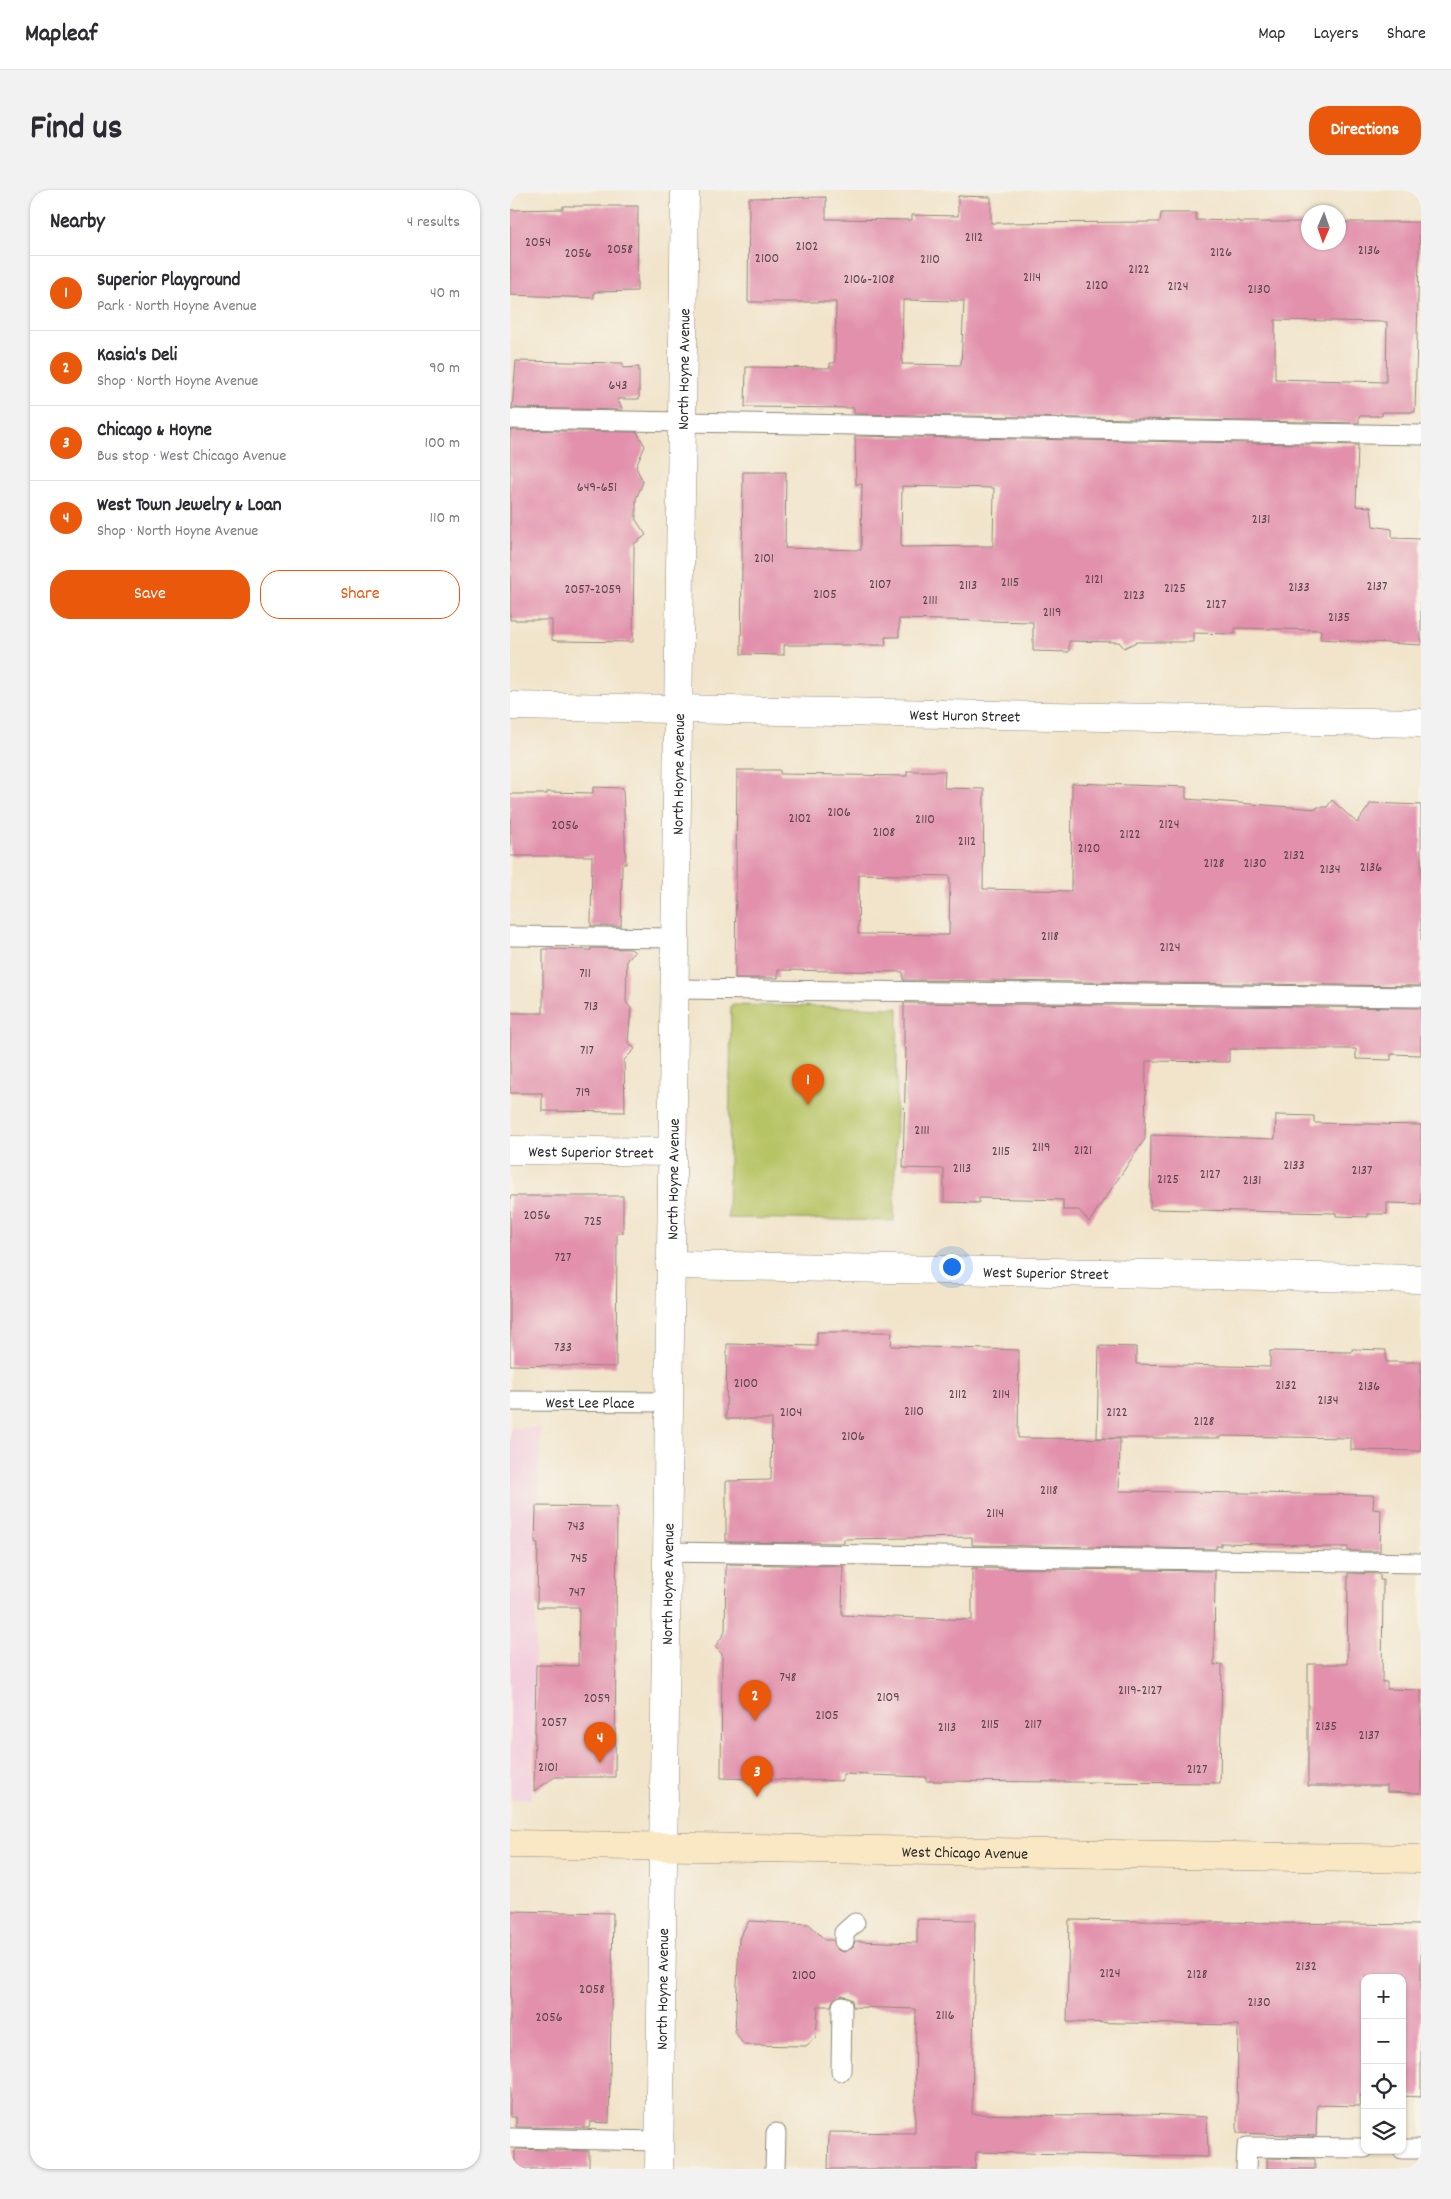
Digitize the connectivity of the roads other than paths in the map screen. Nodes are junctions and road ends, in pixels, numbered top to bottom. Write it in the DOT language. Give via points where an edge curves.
graph roads {
  1 [pos="685,190"];
  2 [pos="510,419"];
  3 [pos="682,422"];
  4 [pos="1421,436"];
  5 [pos="510,706"];
  6 [pos="678,708"];
  7 [pos="1421,723"];
  8 [pos="510,936"];
  9 [pos="675,938"];
  10 [pos="674,989"];
  11 [pos="1421,996"];
  12 [pos="510,1150"];
  13 [pos="672,1152"];
  14 [pos="670,1265"];
  15 [pos="1421,1279"];
  16 [pos="510,1401"];
  17 [pos="669,1402"];
  18 [pos="667,1552"];
  19 [pos="1421,1562"];
  20 [pos="510,1844"];
  21 [pos="663,1846"];
  22 [pos="1421,1859"];
  23 [pos="855,1923"];
  24 [pos="844,1941"];
  25 [pos="842,2006"];
  26 [pos="841,2071"];
  27 [pos="776,2133"];
  28 [pos="510,2138"];
  29 [pos="659,2141"];
  30 [pos="1361,2148"];
  31 [pos="1406,2149"];
  32 [pos="1421,2149"];
  33 [pos="659,2169"];
  34 [pos="775,2169"];
  35 [pos="1246,2169"];
  1 -- 3 [label="street, North Hoyne Avenue"];
  2 -- 3 [label="lane"];
  3 -- 4 [label="lane"];
  3 -- 6 [label="street, North Hoyne Avenue"];
  5 -- 6 [label="street, West Huron Street"];
  6 -- 7 [label="street, West Huron Street"];
  6 -- 9 [label="street, North Hoyne Avenue"];
  8 -- 9 [label="lane"];
  9 -- 10 [label="street, North Hoyne Avenue"];
  10 -- 11 [label="lane"];
  10 -- 13 [label="street, North Hoyne Avenue"];
  12 -- 13 [label="street, West Superior Street"];
  13 -- 14 [label="street, North Hoyne Avenue"];
  14 -- 15 [label="street, West Superior Street"];
  14 -- 17 [label="street, North Hoyne Avenue"];
  16 -- 17 [label="lane, West Lee Place"];
  17 -- 18 [label="street, North Hoyne Avenue"];
  18 -- 19 [label="lane"];
  18 -- 21 [label="street, North Hoyne Avenue"];
  20 -- 21 [label="main road, West Chicago Avenue"];
  21 -- 22 [label="main road, West Chicago Avenue"];
  21 -- 29 [label="street, North Hoyne Avenue"];
  23 -- 24 [label="lane" via="844,1933"];
  25 -- 26 [label="lane"];
  27 -- 34 [label="lane"];
  28 -- 29 [label="lane"];
  29 -- 33 [label="street, North Hoyne Avenue"];
  30 -- 35 [label="lane" via="1247,2147"];
  31 -- 32 [label="lane"];
}
